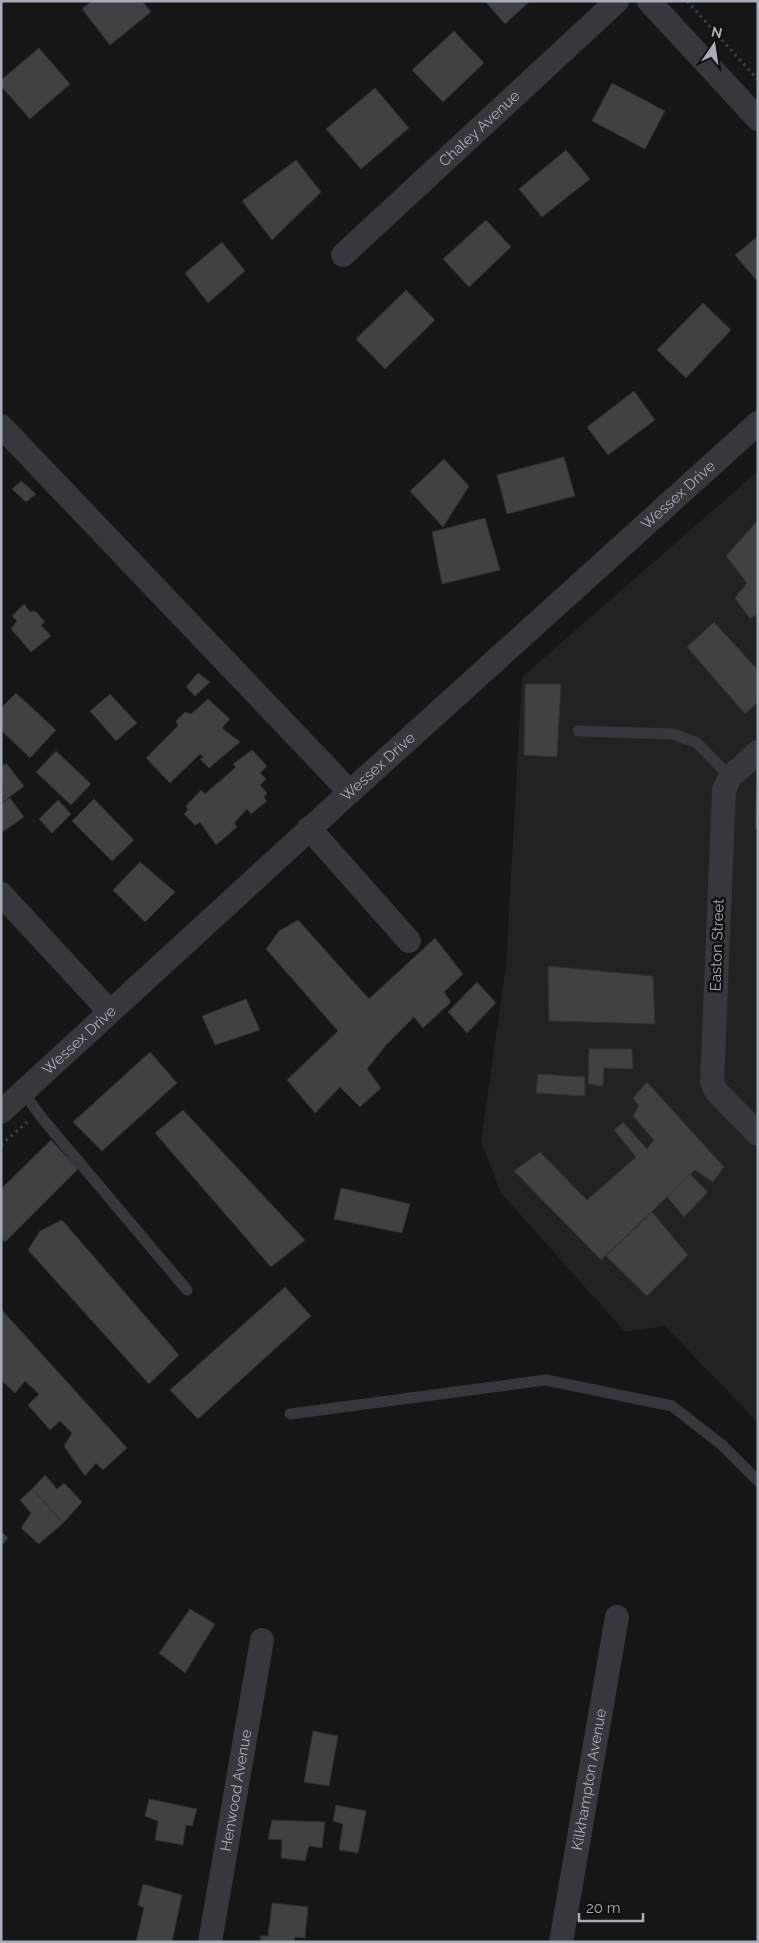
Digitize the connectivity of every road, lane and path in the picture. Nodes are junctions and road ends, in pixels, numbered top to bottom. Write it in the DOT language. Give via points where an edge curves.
graph roads {
  1 [pos="617,1"];
  2 [pos="649,1"];
  3 [pos="687,1"];
  4 [pos="758,80"];
  5 [pos="758,119"];
  6 [pos="343,255"];
  7 [pos="758,423"];
  8 [pos="1,426"];
  9 [pos="578,731"];
  10 [pos="758,752"];
  11 [pos="730,777"];
  12 [pos="350,792"];
  13 [pos="309,828"];
  14 [pos="1,894"];
  15 [pos="409,940"];
  16 [pos="110,1012"];
  17 [pos="23,1092"];
  18 [pos="1,1112"];
  19 [pos="758,1134"];
  20 [pos="187,1290"];
  21 [pos="290,1414"];
  22 [pos="758,1481"];
  23 [pos="617,1617"];
  24 [pos="262,1640"];
  25 [pos="210,1942"];
  26 [pos="560,1942"];
  1 -- 6 [label="street, Chaley Avenue"];
  2 -- 5 [label="street"];
  3 -- 4 [label="path"];
  7 -- 12 [label="street, Wessex Drive"];
  8 -- 12 [label="street"];
  9 -- 11 [label="lane" via="673,734 697,743"];
  10 -- 11 [label="street"];
  11 -- 19 [label="street, Easton Street" via="724,790 712,1082 716,1091"];
  12 -- 13 [label="street, Wessex Drive"];
  13 -- 15 [label="street"];
  13 -- 16 [label="street, Wessex Drive"];
  14 -- 16 [label="street"];
  16 -- 17 [label="street, Wessex Drive"];
  17 -- 18 [label="street, Wessex Drive"];
  17 -- 20 [label="lane"];
  21 -- 22 [label="lane" via="546,1380 672,1406 722,1445"];
  23 -- 26 [label="street, Kilkhampton Avenue"];
  24 -- 25 [label="street, Henwood Avenue"];
}
